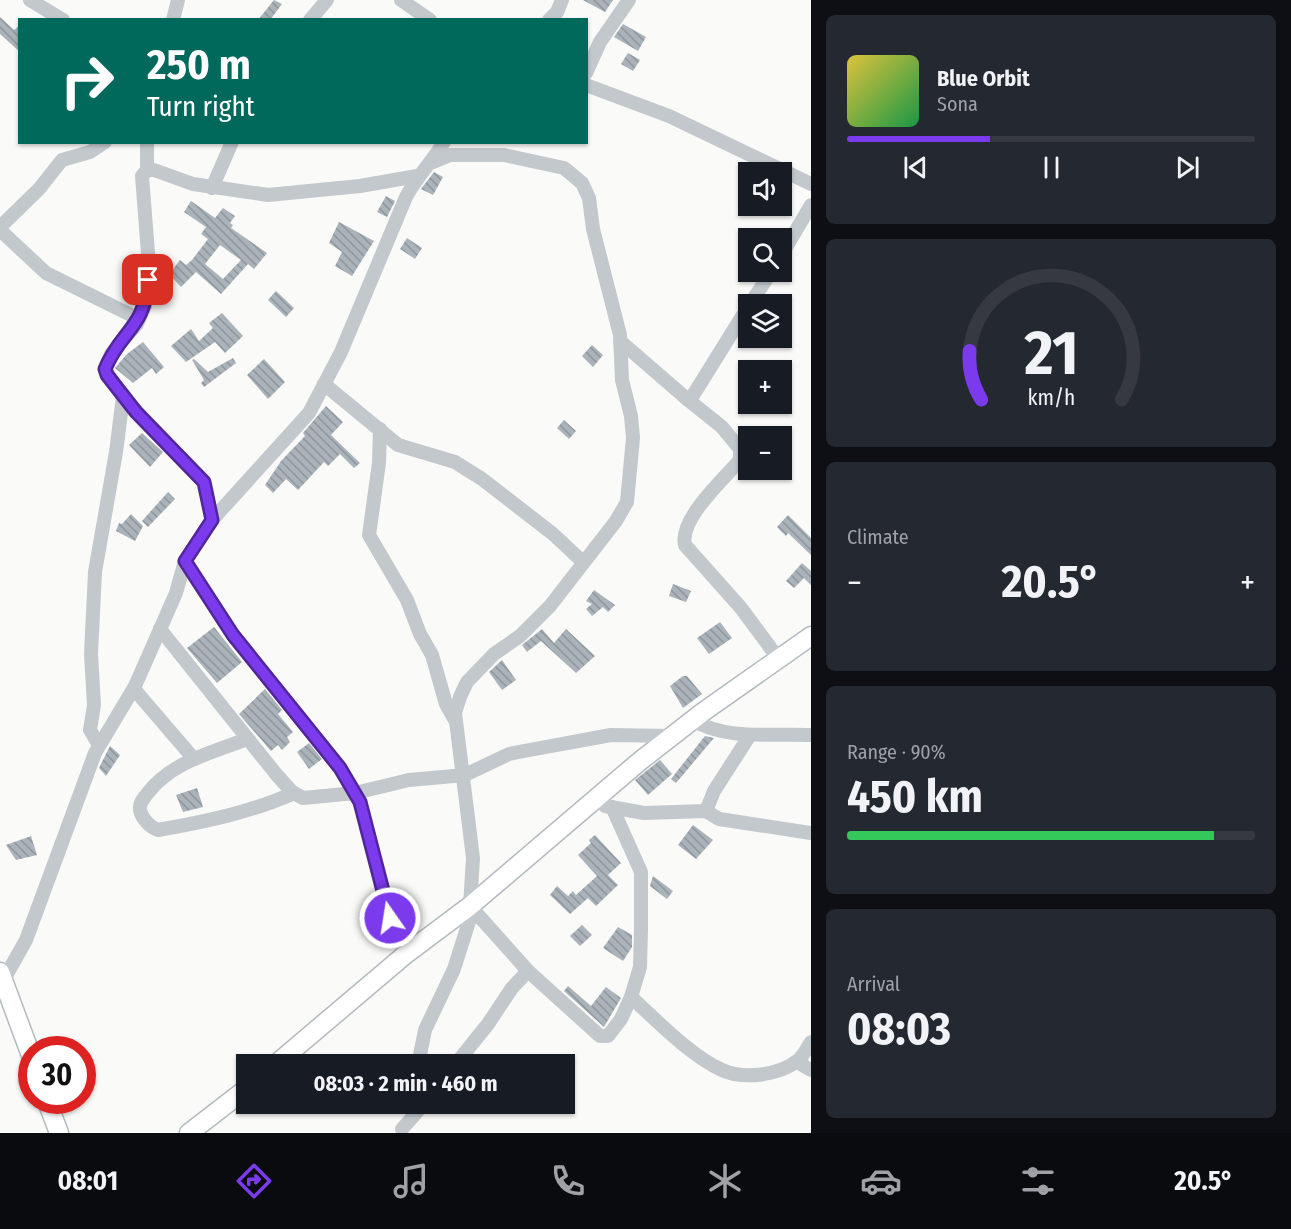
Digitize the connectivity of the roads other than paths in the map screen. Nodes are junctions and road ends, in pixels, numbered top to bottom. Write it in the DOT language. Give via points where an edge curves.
graph roads {
  1 [pos="30,0"];
  2 [pos="327,0"];
  3 [pos="401,0"];
  4 [pos="562,0"];
  5 [pos="628,0"];
  6 [pos="60,18"];
  7 [pos="312,18"];
  8 [pos="427,18"];
  9 [pos="551,18"];
  10 [pos="588,69"];
  11 [pos="588,87"];
  12 [pos="102,144"];
  13 [pos="147,144"];
  14 [pos="231,144"];
  15 [pos="443,144"];
  16 [pos="433,162"];
  17 [pos="147,170"];
  18 [pos="417,176"];
  19 [pos="811,184"];
  20 [pos="212,188"];
  21 [pos="811,205"];
  22 [pos="0,228"];
  23 [pos="792,237"];
  24 [pos="139,320"];
  25 [pos="738,324"];
  26 [pos="620,341"];
  27 [pos="324,384"];
  28 [pos="123,397"];
  29 [pos="687,399"];
  30 [pos="380,429"];
  31 [pos="212,520"];
  32 [pos="185,561"];
  33 [pos="583,562"];
  34 [pos="160,630"];
  35 [pos="811,636"];
  36 [pos="778,658"];
  37 [pos="134,689"];
  38 [pos="692,720"];
  39 [pos="458,726"];
  40 [pos="750,735"];
  41 [pos="811,735"];
  42 [pos="672,736"];
  43 [pos="247,739"];
  44 [pos="99,745"];
  45 [pos="194,759"];
  46 [pos="465,775"];
  47 [pos="294,793"];
  48 [pos="355,793"];
  49 [pos="591,804"];
  50 [pos="612,807"];
  51 [pos="706,811"];
  52 [pos="811,833"];
  53 [pos="472,908"];
  54 [pos="406,954"];
  55 [pos="528,971"];
  56 [pos="2,977"];
  57 [pos="631,998"];
  58 [pos="24,1036"];
  59 [pos="811,1042"];
  60 [pos="288,1054"];
  61 [pos="420,1054"];
  62 [pos="464,1054"];
  63 [pos="797,1062"];
  64 [pos="811,1070"];
  65 [pos="236,1097"];
  66 [pos="52,1114"];
  67 [pos="406,1114"];
  68 [pos="415,1114"];
  69 [pos="401,1131"];
  70 [pos="59,1133"];
  71 [pos="189,1133"];
  1 -- 6 [label="street"];
  2 -- 7 [label="street"];
  3 -- 8 [label="street"];
  4 -- 9 [label="street"];
  5 -- 10 [label="street" via="600,42"];
  11 -- 19 [label="street" via="669,116"];
  12 -- 22 [label="street" via="55,165 39,189"];
  13 -- 17 [label="street"];
  14 -- 20 [label="street"];
  15 -- 16 [label="street"];
  16 -- 18 [label="street"];
  16 -- 26 [label="street" via="450,155 504,155 564,168 582,183 589,198"];
  17 -- 20 [label="street"];
  17 -- 24 [label="street" via="142,176 149,266 145,306"];
  18 -- 20 [label="street" via="297,194 268,195"];
  18 -- 27 [label="street"];
  21 -- 23 [label="street"];
  22 -- 24 [label="street" via="46,273"];
  24 -- 28 [label="street" via="111,354 105,369"];
  25 -- 29 [label="street" via="692,397"];
  26 -- 29 [label="street"];
  26 -- 33 [label="street" via="622,380 633,438 627,502"];
  27 -- 30 [label="street"];
  27 -- 31 [label="street" via="309,413"];
  28 -- 31 [label="street" via="204,482"];
  28 -- 44 [label="street" via="95,572 91,654 94,705 90,730"];
  29 -- 36 [label="street" via="722,427 740,449 740,459 689,519 682,534 685,545 741,608"];
  30 -- 33 [label="street" via="398,445 455,462 553,534"];
  30 -- 39 [label="street" via="369,535 401,586"];
  31 -- 32 [label="street"];
  32 -- 34 [label="street"];
  32 -- 48 [label="street" via="233,635 340,768"];
  33 -- 39 [label="street" via="550,606 467,682 456,707"];
  34 -- 37 [label="street"];
  34 -- 43 [label="street"];
  35 -- 36 [label="street"];
  36 -- 38 [label="street"];
  37 -- 44 [label="street"];
  37 -- 45 [label="street"];
  38 -- 40 [label="street" via="709,730"];
  38 -- 42 [label="street"];
  39 -- 46 [label="street"];
  40 -- 41 [label="street"];
  40 -- 51 [label="street" via="714,791"];
  42 -- 46 [label="street" via="611,735 524,751"];
  42 -- 49 [label="street"];
  43 -- 45 [label="street"];
  43 -- 47 [label="street"];
  44 -- 56 [label="street" via="26,940"];
  45 -- 47 [label="street" via="169,770 142,801 141,813 152,827 158,830 197,823"];
  46 -- 48 [label="street" via="409,780"];
  46 -- 53 [label="street" via="473,858"];
  47 -- 48 [label="street" via="303,798"];
  48 -- 54 [label="street" via="390,918"];
  49 -- 50 [label="street"];
  49 -- 53 [label="street"];
  50 -- 51 [label="street" via="644,813"];
  50 -- 57 [label="street" via="641,872 640,967"];
  51 -- 52 [label="street" via="729,821"];
  53 -- 54 [label="street"];
  53 -- 55 [label="street"];
  53 -- 61 [label="street" via="453,969 425,1030"];
  54 -- 60 [label="street"];
  55 -- 57 [label="street" via="600,1036 608,1036"];
  55 -- 62 [label="street"];
  56 -- 58 [label="street"];
  57 -- 63 [label="street" via="725,1072 768,1074"];
  59 -- 63 [label="street"];
  63 -- 64 [label="street"];
  65 -- 71 [label="street"];
  66 -- 70 [label="street"];
  67 -- 69 [label="street"];
  68 -- 69 [label="street"];
}
